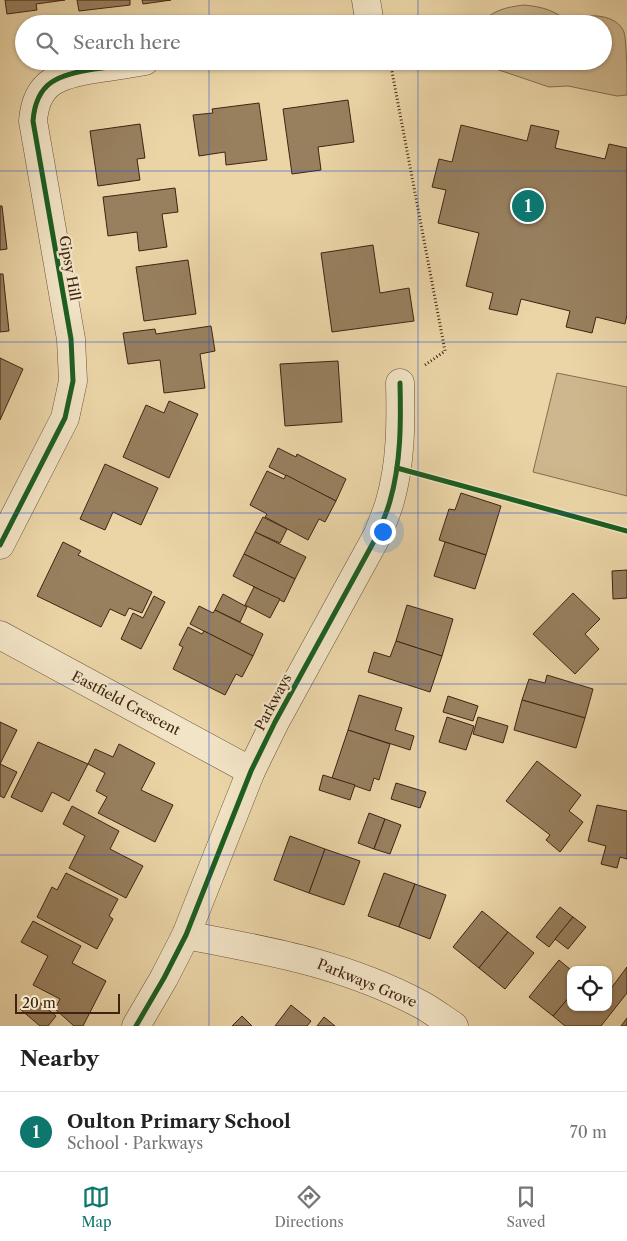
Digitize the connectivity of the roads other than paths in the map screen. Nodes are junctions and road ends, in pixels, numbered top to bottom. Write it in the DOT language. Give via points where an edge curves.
graph roads {
  1 [pos="366,0"];
  2 [pos="368,15"];
  3 [pos="90,70"];
  4 [pos="400,383"];
  5 [pos="0,545"];
  6 [pos="0,635"];
  7 [pos="251,771"];
  8 [pos="186,935"];
  9 [pos="136,1026"];
  10 [pos="454,1026"];
  1 -- 2 [label="street"];
  3 -- 5 [label="street, Gipsy Hill" via="58,77 39,95 34,107 33,121 71,339 73,381 66,418"];
  4 -- 7 [label="street, Parkways" via="397,468 378,534"];
  6 -- 7 [label="street, Eastfield Crescent"];
  7 -- 8 [label="street, Parkways"];
  8 -- 9 [label="street, Parkways"];
  8 -- 10 [label="street, Parkways Grove" via="330,966 423,1005"];
}
